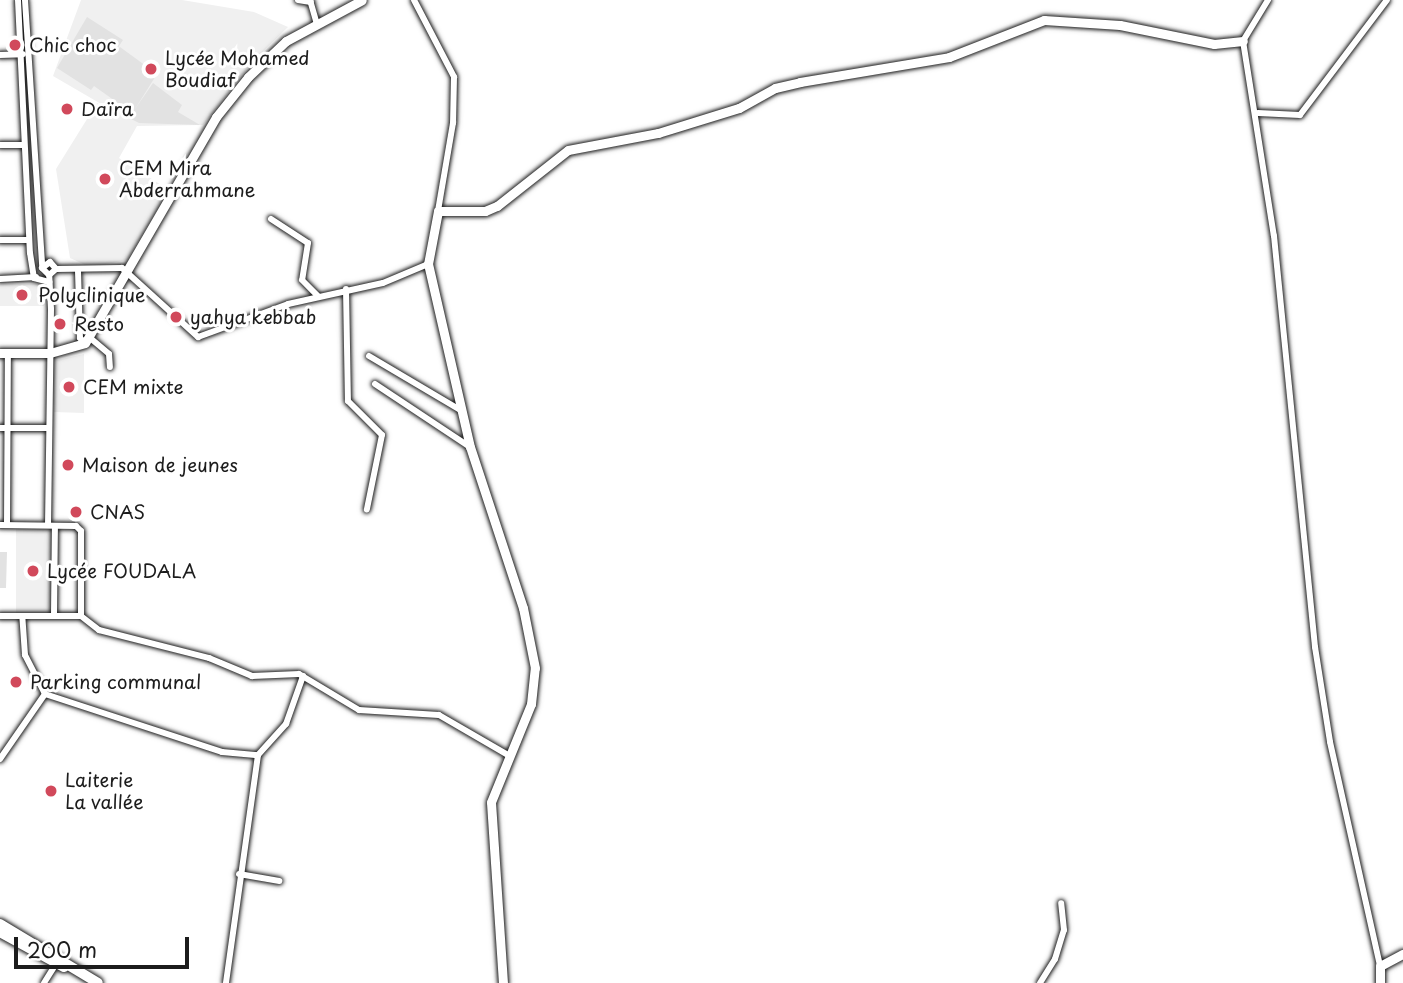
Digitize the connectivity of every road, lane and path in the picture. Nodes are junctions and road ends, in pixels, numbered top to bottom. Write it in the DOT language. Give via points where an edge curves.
graph roads {
  1 [pos="18,0"];
  2 [pos="25,0"];
  3 [pos="298,0"];
  4 [pos="362,0"];
  5 [pos="414,0"];
  6 [pos="1268,0"];
  7 [pos="1387,0"];
  8 [pos="311,1"];
  9 [pos="317,24"];
  10 [pos="1243,41"];
  11 [pos="24,54"];
  12 [pos="0,55"];
  13 [pos="1258,113"];
  14 [pos="0,145"];
  15 [pos="23,145"];
  16 [pos="438,211"];
  17 [pos="271,219"];
  18 [pos="0,240"];
  19 [pos="29,240"];
  20 [pos="428,264"];
  21 [pos="56,269"];
  22 [pos="78,271"];
  23 [pos="128,272"];
  24 [pos="46,275"];
  25 [pos="34,278"];
  26 [pos="0,279"];
  27 [pos="346,289"];
  28 [pos="318,296"];
  29 [pos="87,340"];
  30 [pos="4,353"];
  31 [pos="50,353"];
  32 [pos="369,356"];
  33 [pos="110,367"];
  34 [pos="375,384"];
  35 [pos="463,412"];
  36 [pos="4,428"];
  37 [pos="48,429"];
  38 [pos="470,447"];
  39 [pos="367,509"];
  40 [pos="3,525"];
  41 [pos="52,526"];
  42 [pos="54,615"];
  43 [pos="0,616"];
  44 [pos="22,616"];
  45 [pos="81,616"];
  46 [pos="303,676"];
  47 [pos="45,694"];
  48 [pos="258,755"];
  49 [pos="508,755"];
  50 [pos="0,759"];
  51 [pos="239,874"];
  52 [pos="279,881"];
  53 [pos="1062,903"];
  54 [pos="0,924"];
  55 [pos="0,932"];
  56 [pos="1403,954"];
  57 [pos="56,964"];
  58 [pos="1380,967"];
  59 [pos="96,982"];
  60 [pos="44,983"];
  61 [pos="226,983"];
  62 [pos="503,983"];
  63 [pos="1040,983"];
  64 [pos="1380,983"];
  1 -- 11 [label="street"];
  2 -- 11 [label="street"];
  3 -- 8 [label="street"];
  4 -- 9 [label="street"];
  5 -- 16 [label="street" via="454,77 453,123"];
  6 -- 10 [label="street"];
  7 -- 13 [label="street" via="1300,115"];
  8 -- 9 [label="street"];
  9 -- 23 [label="street" via="286,41 247,77 216,117"];
  10 -- 13 [label="street"];
  10 -- 16 [label="street" via="1214,44 1120,25 1044,20 949,57 787,85 739,108 658,132 568,150 522,189 480,211"];
  11 -- 12 [label="street"];
  11 -- 15 [label="street"];
  11 -- 24 [label="street"];
  13 -- 58 [label="street" via="1315,647 1329,742"];
  14 -- 15 [label="street"];
  15 -- 19 [label="street"];
  16 -- 20 [label="street"];
  17 -- 28 [label="street" via="309,243 302,280"];
  18 -- 19 [label="street"];
  19 -- 25 [label="street"];
  20 -- 27 [label="street" via="383,283"];
  20 -- 35 [label="street"];
  21 -- 22 [label="street"];
  21 -- 24 [label="street"];
  21 -- 24 [label="street" via="50,262"];
  22 -- 23 [label="street" via="122,268"];
  22 -- 29 [label="street" via="80,338"];
  23 -- 28 [label="street" via="198,337"];
  23 -- 29 [label="street"];
  24 -- 25 [label="street"];
  24 -- 31 [label="street"];
  25 -- 26 [label="street"];
  27 -- 28 [label="street"];
  27 -- 39 [label="street" via="348,401 382,435"];
  29 -- 31 [label="street"];
  29 -- 33 [label="street" via="109,354"];
  30 -- 31 [label="street"];
  30 -- 36 [label="street"];
  31 -- 37 [label="street"];
  32 -- 35 [label="street"];
  34 -- 38 [label="street"];
  35 -- 38 [label="street"];
  36 -- 37 [label="street"];
  36 -- 40 [label="street"];
  37 -- 41 [label="street"];
  38 -- 49 [label="street" via="523,608 535,668 531,704"];
  40 -- 41 [label="street"];
  41 -- 42 [label="street"];
  41 -- 45 [label="street" via="81,531"];
  42 -- 44 [label="street"];
  42 -- 45 [label="street"];
  43 -- 44 [label="street"];
  44 -- 47 [label="street" via="25,655"];
  45 -- 46 [label="street" via="99,630 209,658 251,676"];
  46 -- 48 [label="street" via="286,724"];
  46 -- 49 [label="street" via="359,710 439,715"];
  47 -- 48 [label="street" via="222,752"];
  47 -- 50 [label="street"];
  48 -- 51 [label="street"];
  49 -- 62 [label="street" via="490,816"];
  51 -- 52 [label="street"];
  51 -- 61 [label="street"];
  53 -- 63 [label="street" via="1064,930 1055,959"];
  54 -- 59 [label="main road"];
  55 -- 57 [label="main road"];
  56 -- 58 [label="street"];
  57 -- 59 [label="main road"];
  57 -- 60 [label="street"];
  58 -- 64 [label="street"];
}
